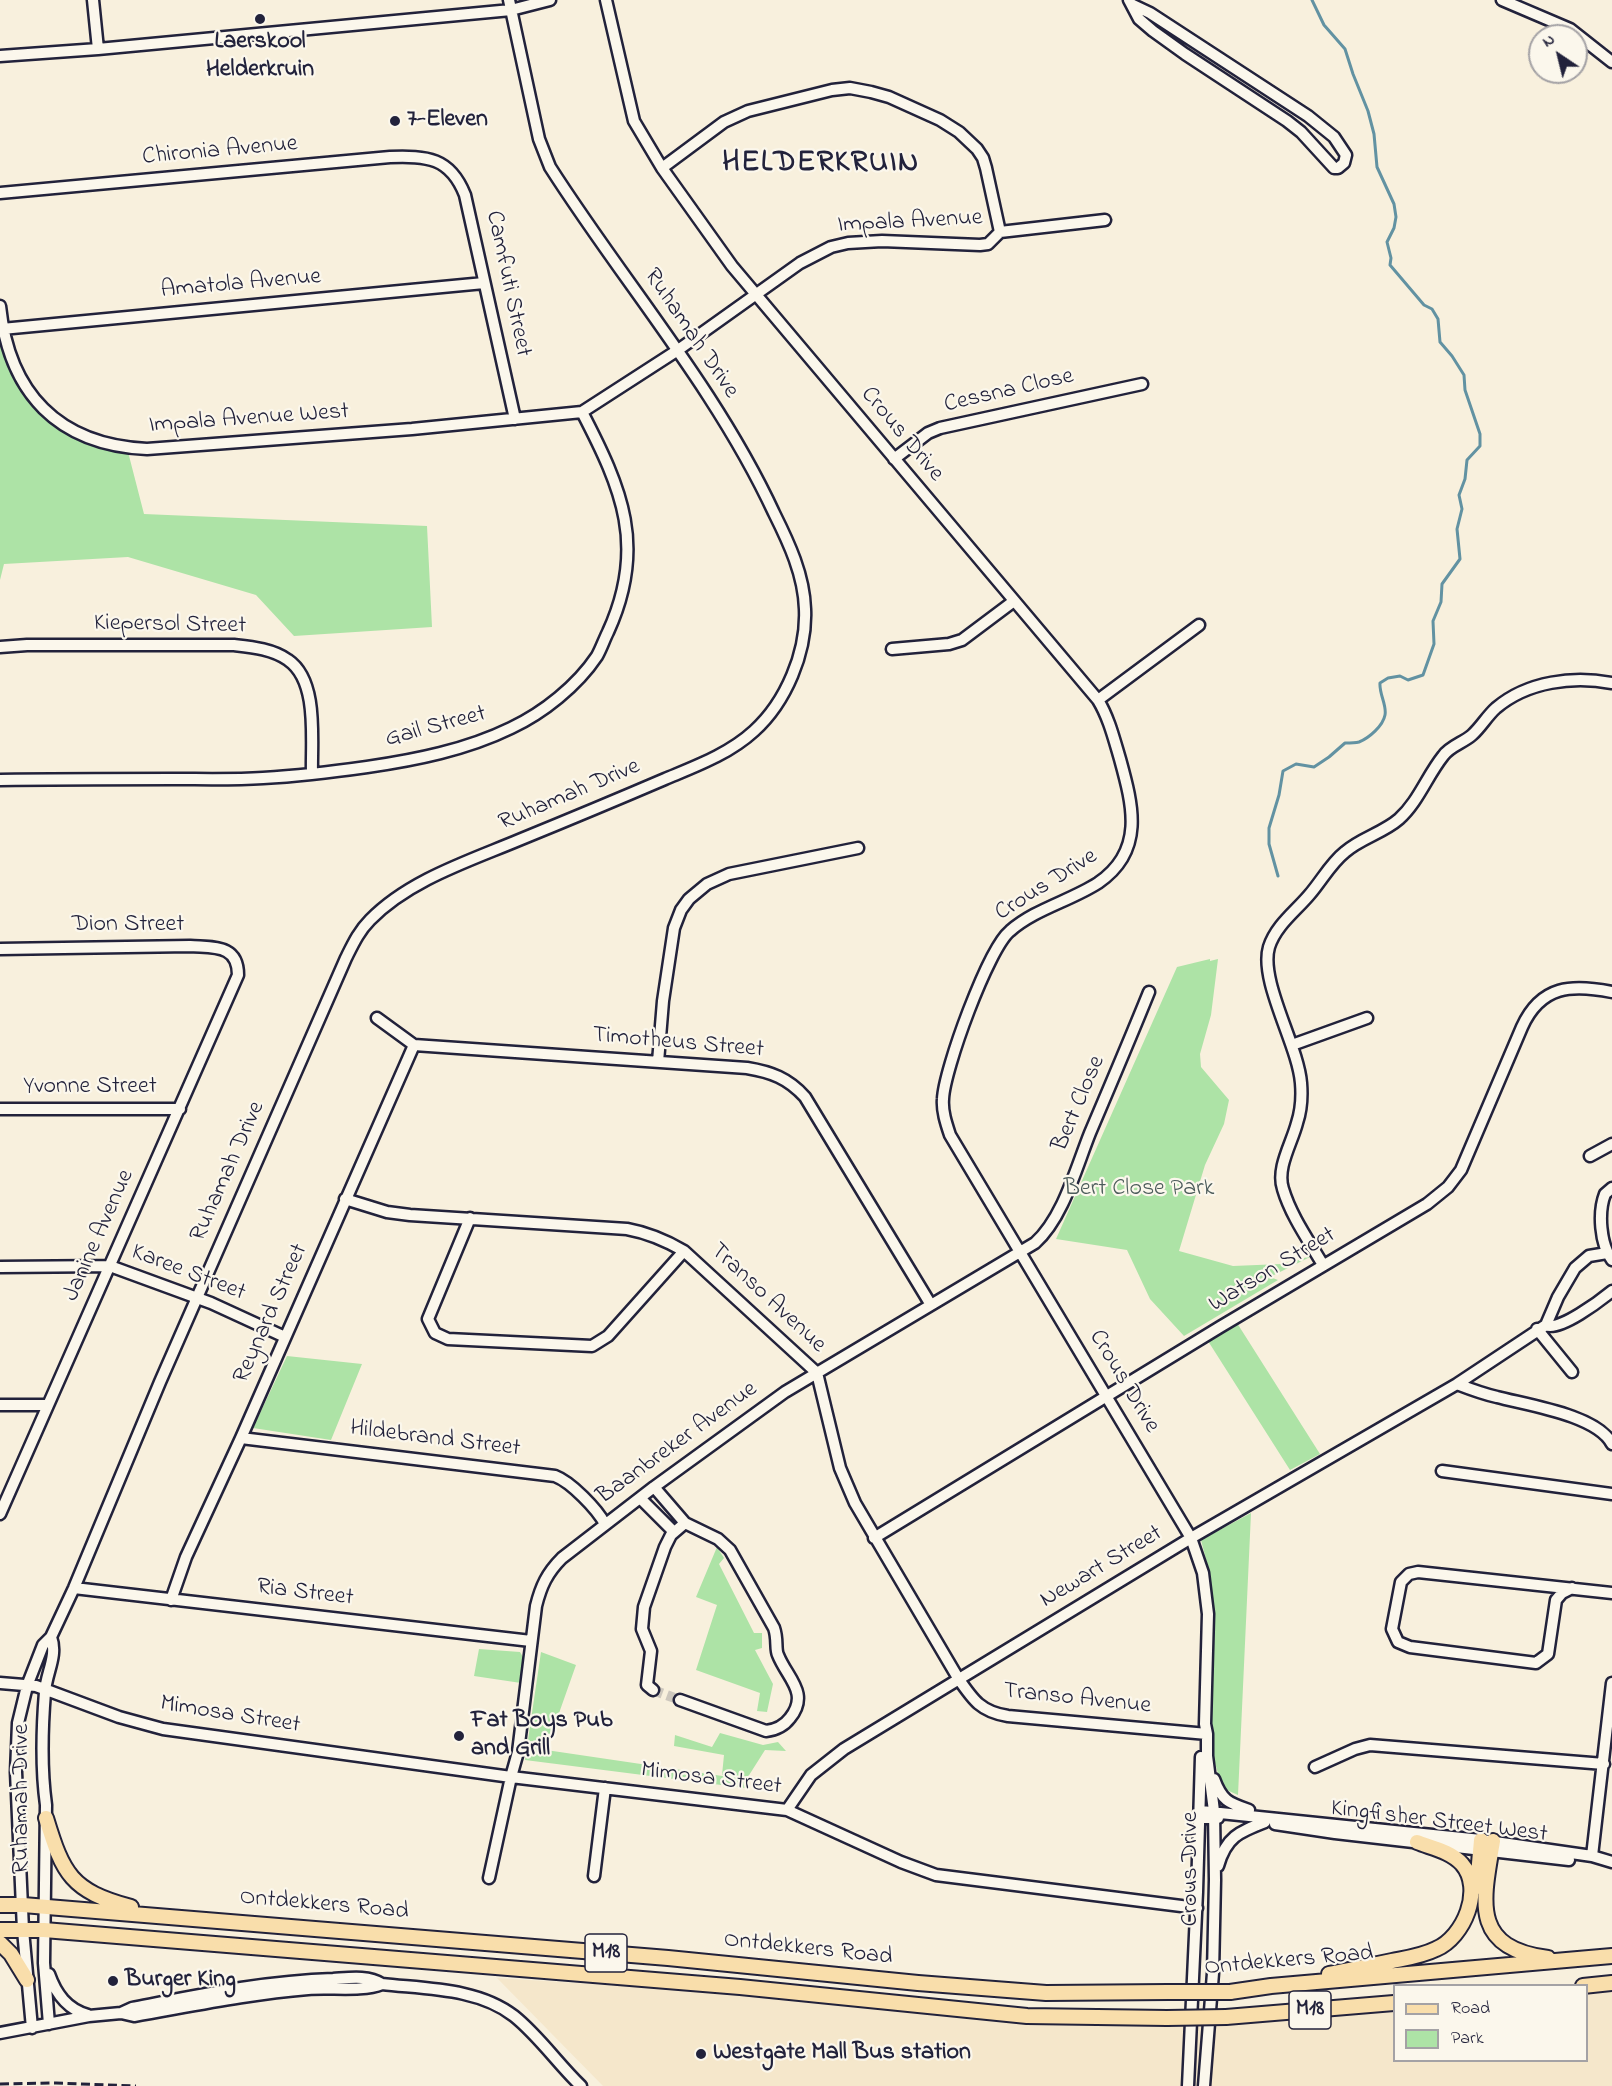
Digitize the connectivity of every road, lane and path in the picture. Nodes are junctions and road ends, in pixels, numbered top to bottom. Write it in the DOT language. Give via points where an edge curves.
graph roads {
  1 [pos="93,0"];
  2 [pos="550,0"];
  3 [pos="606,0"];
  4 [pos="1502,0"];
  5 [pos="1131,3"];
  6 [pos="510,5"];
  7 [pos="98,49"];
  8 [pos="0,56"];
  9 [pos="1612,62"];
  10 [pos="443,165"];
  11 [pos="662,168"];
  12 [pos="0,193"];
  13 [pos="1105,220"];
  14 [pos="1000,232"];
  15 [pos="484,283"];
  16 [pos="755,294"];
  17 [pos="0,306"];
  18 [pos="2,329"];
  19 [pos="678,350"];
  20 [pos="1142,384"];
  21 [pos="582,412"];
  22 [pos="515,418"];
  23 [pos="894,459"];
  24 [pos="1014,601"];
  25 [pos="1199,625"];
  26 [pos="0,647"];
  27 [pos="892,649"];
  28 [pos="1612,683"];
  29 [pos="1098,700"];
  30 [pos="312,774"];
  31 [pos="0,780"];
  32 [pos="858,848"];
  33 [pos="0,949"];
  34 [pos="238,975"];
  35 [pos="1149,992"];
  36 [pos="1612,992"];
  37 [pos="377,1018"];
  38 [pos="1367,1018"];
  39 [pos="414,1045"];
  40 [pos="1292,1045"];
  41 [pos="658,1062"];
  42 [pos="0,1109"];
  43 [pos="180,1109"];
  44 [pos="1612,1144"];
  45 [pos="1590,1156"];
  46 [pos="1612,1188"];
  47 [pos="345,1199"];
  48 [pos="470,1218"];
  49 [pos="684,1251"];
  50 [pos="1018,1251"];
  51 [pos="1609,1257"];
  52 [pos="110,1266"];
  53 [pos="1323,1266"];
  54 [pos="0,1267"];
  55 [pos="1612,1291"];
  56 [pos="197,1299"];
  57 [pos="931,1305"];
  58 [pos="1541,1327"];
  59 [pos="285,1337"];
  60 [pos="1572,1372"];
  61 [pos="817,1373"];
  62 [pos="1457,1384"];
  63 [pos="1107,1395"];
  64 [pos="0,1405"];
  65 [pos="48,1405"];
  66 [pos="241,1438"];
  67 [pos="1612,1444"];
  68 [pos="1442,1471"];
  69 [pos="654,1486"];
  70 [pos="1612,1494"];
  71 [pos="640,1497"];
  72 [pos="0,1514"];
  73 [pos="685,1523"];
  74 [pos="605,1524"];
  75 [pos="674,1532"];
  76 [pos="874,1538"];
  77 [pos="1191,1538"];
  78 [pos="74,1588"];
  79 [pos="1572,1588"];
  80 [pos="1612,1593"];
  81 [pos="171,1600"];
  82 [pos="51,1637"];
  83 [pos="531,1641"];
  84 [pos="958,1678"];
  85 [pos="0,1683"];
  86 [pos="1612,1683"];
  87 [pos="27,1686"];
  88 [pos="45,1690"];
  89 [pos="653,1690"];
  90 [pos="680,1700"];
  91 [pos="1611,1707"];
  92 [pos="1205,1731"];
  93 [pos="1207,1756"];
  94 [pos="1604,1764"];
  95 [pos="1315,1767"];
  96 [pos="511,1777"];
  97 [pos="605,1788"];
  98 [pos="787,1810"];
  99 [pos="1200,1814"];
  100 [pos="1214,1815"];
  101 [pos="45,1818"];
  102 [pos="1266,1819"];
  103 [pos="1417,1842"];
  104 [pos="1486,1845"];
  105 [pos="1592,1856"];
  106 [pos="1610,1862"];
  107 [pos="594,1876"];
  108 [pos="489,1878"];
  109 [pos="1215,1880"];
  110 [pos="0,1905"];
  111 [pos="23,1905"];
  112 [pos="45,1907"];
  113 [pos="1197,1908"];
  114 [pos="167,1916"];
  115 [pos="0,1930"];
  116 [pos="23,1930"];
  117 [pos="44,1930"];
  118 [pos="0,1943"];
  119 [pos="1449,1943"];
  120 [pos="1612,1956"];
  121 [pos="1565,1960"];
  122 [pos="44,1963"];
  123 [pos="27,1980"];
  124 [pos="1612,1983"];
  125 [pos="1588,1985"];
  126 [pos="1271,1986"];
  127 [pos="1393,2003"];
  128 [pos="89,2016"];
  129 [pos="49,2024"];
  130 [pos="32,2028"];
  131 [pos="0,2033"];
  132 [pos="581,2086"];
  133 [pos="1188,2086"];
  134 [pos="1204,2086"];
  1 -- 7 [label="street"];
  2 -- 6 [label="street"];
  3 -- 11 [label="street, Crous Drive" via="634,121"];
  4 -- 9 [label="street" via="1570,29"];
  5 -- 5 [label="street" via="1308,116 1341,144 1346,155 1344,163 1334,168 1287,121 1139,19"];
  6 -- 7 [label="street"];
  6 -- 19 [label="street, Ruhamah Drive" via="539,139 550,167"];
  7 -- 8 [label="street"];
  10 -- 12 [label="street, Chironia Avenue" via="418,156 390,157"];
  10 -- 15 [label="street, Camfuti Street" via="465,195"];
  11 -- 14 [label="street" via="717,127 748,111 850,88 889,97 940,120 977,149 986,168"];
  11 -- 16 [label="street, Crous Drive"];
  13 -- 14 [label="street, Impala Avenue"];
  14 -- 16 [label="street, Impala Avenue" via="988,244 980,245 882,241 831,247"];
  15 -- 18 [label="street, Amatola Avenue"];
  15 -- 22 [label="street, Camfuti Street"];
  16 -- 19 [label="street, Impala Avenue"];
  16 -- 23 [label="street, Crous Drive"];
  17 -- 18 [label="street, Impala Avenue West"];
  18 -- 22 [label="street, Impala Avenue West" via="17,373 53,419 74,433 125,448 412,429"];
  19 -- 21 [label="street, Impala Avenue"];
  19 -- 56 [label="street, Ruhamah Drive" via="762,486 793,555 806,612 798,660 790,680 766,719 729,750 444,872 402,895 369,921 346,958"];
  20 -- 23 [label="street, Cessna Close" via="934,430"];
  21 -- 22 [label="street, Impala Avenue West"];
  21 -- 30 [label="street, Gail Street" via="607,461 627,529 623,590 597,656 579,679 554,700 510,729 407,761"];
  23 -- 24 [label="street, Crous Drive"];
  24 -- 27 [label="street" via="962,640"];
  24 -- 29 [label="street, Crous Drive"];
  25 -- 29 [label="street"];
  26 -- 30 [label="street, Kiepersol Street" via="234,645 280,656 289,660 306,684"];
  28 -- 40 [label="street" via="1588,679 1557,681 1506,701 1493,710 1472,736 1445,753 1400,818 1337,858 1281,926 1268,950 1270,979"];
  29 -- 50 [label="street, Crous Drive" via="1108,719 1132,805 1132,832 1126,849 1118,866 1096,884 1022,922 1003,937 966,1020 944,1087 943,1109 950,1135"];
  30 -- 31 [label="street, Gail Street" via="261,778"];
  32 -- 41 [label="street" via="729,874 707,884 689,899 674,928"];
  33 -- 34 [label="street, Dion Street" via="220,949 236,960"];
  34 -- 43 [label="street, Janine Avenue"];
  35 -- 50 [label="street, Bert Close" via="1052,1222 1035,1243"];
  36 -- 53 [label="street, Watson Street" via="1571,987 1537,1003 1526,1016 1453,1182 1427,1204"];
  37 -- 39 [label="street"];
  38 -- 40 [label="street"];
  39 -- 41 [label="street, Timotheus Street"];
  39 -- 47 [label="street, Reynard Street"];
  40 -- 53 [label="street" via="1301,1082 1300,1105 1282,1182"];
  41 -- 57 [label="street, Timotheus Street" via="769,1071 796,1087"];
  42 -- 43 [label="street, Yvonne Street"];
  43 -- 52 [label="street, Janine Avenue"];
  44 -- 45 [label="street"];
  46 -- 51 [label="street" via="1605,1194 1601,1208"];
  47 -- 48 [label="street, Transo Avenue" via="387,1212"];
  47 -- 59 [label="street, Reynard Street"];
  48 -- 49 [label="street, Transo Avenue" via="627,1229 649,1233"];
  48 -- 49 [label="street" via="428,1319 435,1333 448,1339 592,1346 608,1336"];
  49 -- 61 [label="street, Transo Avenue"];
  50 -- 57 [label="street, Baanbreker Avenue"];
  50 -- 63 [label="street, Crous Drive"];
  51 -- 58 [label="street" via="1589,1256 1575,1268"];
  52 -- 54 [label="street, Karee Street"];
  52 -- 56 [label="street, Karee Street"];
  52 -- 65 [label="street, Janine Avenue"];
  53 -- 63 [label="street, Watson Street"];
  55 -- 58 [label="street" via="1569,1320 1554,1327"];
  56 -- 59 [label="street, Karee Street"];
  56 -- 78 [label="street, Ruhamah Drive"];
  57 -- 61 [label="street, Baanbreker Avenue"];
  58 -- 60 [label="street"];
  58 -- 62 [label="street, Newart Street"];
  59 -- 66 [label="street, Reynard Street"];
  61 -- 69 [label="street, Baanbreker Avenue"];
  61 -- 76 [label="street, Transo Avenue" via="840,1468"];
  62 -- 67 [label="street" via="1589,1424"];
  62 -- 77 [label="street, Newart Street"];
  63 -- 76 [label="street, Watson Street"];
  63 -- 77 [label="street, Crous Drive"];
  64 -- 65 [label="street"];
  65 -- 72 [label="street, Janine Avenue"];
  66 -- 74 [label="street, Hildebrand Street" via="555,1476 599,1513"];
  66 -- 81 [label="street, Reynard Street" via="186,1557"];
  68 -- 70 [label="street"];
  69 -- 71 [label="street, Baanbreker Avenue"];
  69 -- 73 [label="street"];
  71 -- 74 [label="street, Baanbreker Avenue"];
  71 -- 75 [label="street"];
  73 -- 75 [label="street"];
  73 -- 90 [label="street" via="718,1539 730,1550 774,1628 777,1655 795,1684 798,1703 784,1724 766,1731"];
  74 -- 83 [label="street, Baanbreker Avenue" via="549,1572 540,1589"];
  75 -- 89 [label="street" via="662,1556 642,1625 651,1651 647,1685"];
  76 -- 84 [label="street, Transo Avenue"];
  77 -- 84 [label="street, Newart Street"];
  77 -- 92 [label="street, Crous Drive" via="1203,1573 1208,1614"];
  78 -- 81 [label="street, Ria Street"];
  78 -- 82 [label="street, Ruhamah Drive"];
  79 -- 79 [label="street" via="1556,1600 1548,1654 1540,1661 1402,1646 1394,1637 1392,1629 1403,1579 1418,1572"];
  79 -- 80 [label="street"];
  81 -- 83 [label="street, Ria Street"];
  82 -- 87 [label="street, Ruhamah Drive" via="43,1645"];
  82 -- 88 [label="street, Ruhamah Drive" via="54,1647"];
  83 -- 96 [label="street, Baanbreker Avenue" via="518,1752"];
  84 -- 92 [label="street, Transo Avenue" via="980,1706 994,1714"];
  84 -- 98 [label="street, Newart Street" via="824,1763 802,1786"];
  85 -- 87 [label="street, Mimosa Street"];
  86 -- 91 [label="street"];
  87 -- 88 [label="street, Mimosa Street"];
  87 -- 111 [label="street, Ruhamah Drive" via="18,1723 16,1772"];
  88 -- 96 [label="street, Mimosa Street" via="163,1729"];
  88 -- 101 [label="street, Ruhamah Drive"];
  91 -- 94 [label="street"];
  92 -- 93 [label="street, Crous Drive"];
  92 -- 99 [label="street, Crous Drive"];
  93 -- 100 [label="street, Crous Drive"];
  93 -- 102 [label="street, Kingfisher Street West" via="1221,1796"];
  94 -- 95 [label="street" via="1370,1745"];
  94 -- 105 [label="street"];
  96 -- 97 [label="street, Mimosa Street"];
  96 -- 108 [label="street, Baanbreker Avenue"];
  97 -- 98 [label="street, Mimosa Street"];
  97 -- 107 [label="street"];
  98 -- 113 [label="street, Mimosa Street" via="936,1875"];
  99 -- 100 [label="street, Kingfisher Street West"];
  99 -- 113 [label="street, Crous Drive"];
  100 -- 102 [label="street, Kingfisher Street West"];
  100 -- 109 [label="street, Crous Drive"];
  101 -- 112 [label="street, Ruhamah Drive"];
  101 -- 114 [label="main road" via="62,1864 81,1885 108,1901"];
  102 -- 103 [label="street, Kingfisher Street West" via="1335,1833"];
  102 -- 104 [label="street, Kingfisher Street West"];
  102 -- 109 [label="street, Kingfisher Street West" via="1239,1832 1228,1843"];
  103 -- 104 [label="street, Kingfisher Street West"];
  103 -- 119 [label="main road" via="1451,1854 1469,1875 1469,1905"];
  104 -- 105 [label="street, Kingfisher Street West"];
  104 -- 106 [label="street, Kingfisher Street West" via="1578,1861"];
  104 -- 119 [label="main road" via="1474,1911 1465,1928"];
  104 -- 121 [label="main road" via="1485,1910 1490,1928 1513,1948"];
  105 -- 106 [label="street, Kingfisher Street West"];
  109 -- 134 [label="street, Crous Drive"];
  110 -- 111 [label="main road, Ontdekkers Road / M18"];
  111 -- 112 [label="main road, Ontdekkers Road / M18"];
  111 -- 116 [label="street, Ruhamah Drive"];
  112 -- 114 [label="main road, Ontdekkers Road / M18"];
  112 -- 117 [label="street, Ruhamah Drive"];
  113 -- 133 [label="street, Crous Drive"];
  114 -- 126 [label="main road, Ontdekkers Road / M18, bridge" via="1046,1993 1230,1992"];
  115 -- 116 [label="main road, Ontdekkers Road / M18"];
  116 -- 117 [label="main road, Ontdekkers Road / M18"];
  116 -- 123 [label="street, Ruhamah Drive"];
  117 -- 122 [label="street, Ruhamah Drive"];
  117 -- 127 [label="main road, Ontdekkers Road / M18, bridge" via="740,1987 1026,2016 1226,2017"];
  118 -- 123 [label="main road"];
  119 -- 126 [label="main road" via="1414,1957"];
  120 -- 121 [label="main road, Ontdekkers Road / M18"];
  121 -- 126 [label="main road, Ontdekkers Road / M18"];
  122 -- 128 [label="street, Ruhamah Drive" via="62,1999"];
  122 -- 129 [label="street, Ruhamah Drive"];
  123 -- 130 [label="street, Ruhamah Drive"];
  124 -- 125 [label="main road"];
  128 -- 129 [label="street"];
  128 -- 132 [label="street" via="121,2013 224,1990 288,1982 372,1979 382,1984 451,1991 499,2006 514,2016"];
  129 -- 130 [label="street"];
  130 -- 131 [label="street"];
}
